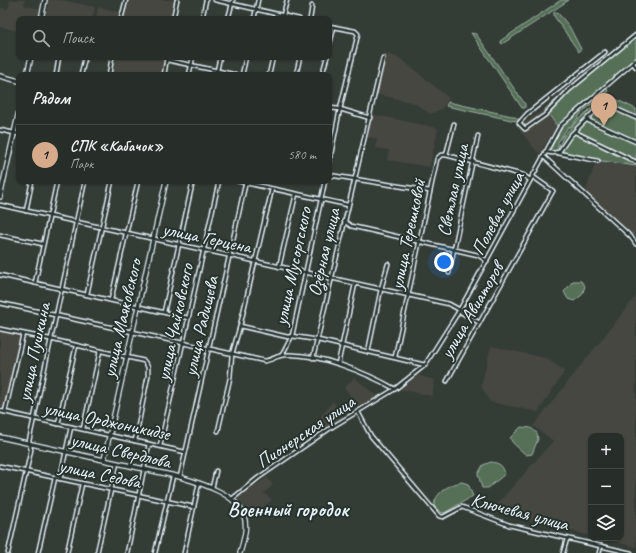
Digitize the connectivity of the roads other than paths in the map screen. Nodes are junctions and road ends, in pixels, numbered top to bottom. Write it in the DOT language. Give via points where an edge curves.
graph roads {
  1 [pos="45,0"];
  2 [pos="126,0"];
  3 [pos="177,0"];
  4 [pos="206,0"];
  5 [pos="215,0"];
  6 [pos="233,0"];
  7 [pos="258,0"];
  8 [pos="287,0"];
  9 [pos="232,4"];
  10 [pos="312,6"];
  11 [pos="256,8"];
  12 [pos="283,15"];
  13 [pos="42,16"];
  14 [pos="122,16"];
  15 [pos="174,16"];
  16 [pos="203,16"];
  17 [pos="229,16"];
  18 [pos="255,16"];
  19 [pos="287,16"];
  20 [pos="310,16"];
  21 [pos="334,27"];
  22 [pos="332,35"];
  23 [pos="636,35"];
  24 [pos="605,52"];
  25 [pos="383,58"];
  26 [pos="30,60"];
  27 [pos="58,60"];
  28 [pos="84,60"];
  29 [pos="112,60"];
  30 [pos="167,60"];
  31 [pos="172,60"];
  32 [pos="193,60"];
  33 [pos="219,60"];
  34 [pos="245,60"];
  35 [pos="272,60"];
  36 [pos="299,60"];
  37 [pos="326,60"];
  38 [pos="636,60"];
  39 [pos="633,63"];
  40 [pos="192,64"];
  41 [pos="636,66"];
  42 [pos="217,70"];
  43 [pos="28,72"];
  44 [pos="56,72"];
  45 [pos="82,72"];
  46 [pos="110,72"];
  47 [pos="165,72"];
  48 [pos="190,72"];
  49 [pos="225,72"];
  50 [pos="243,72"];
  51 [pos="270,72"];
  52 [pos="297,72"];
  53 [pos="323,72"];
  54 [pos="0,76"];
  55 [pos="16,80"];
  56 [pos="332,108"];
  57 [pos="340,109"];
  58 [pos="370,118"];
  59 [pos="636,118"];
  60 [pos="588,120"];
  61 [pos="16,124"];
  62 [pos="454,124"];
  63 [pos="0,130"];
  64 [pos="575,132"];
  65 [pos="14,133"];
  66 [pos="478,136"];
  67 [pos="332,141"];
  68 [pos="636,142"];
  69 [pos="545,152"];
  70 [pos="557,153"];
  71 [pos="446,155"];
  72 [pos="543,156"];
  73 [pos="598,161"];
  74 [pos="474,162"];
  75 [pos="636,162"];
  76 [pos="332,175"];
  77 [pos="532,176"];
  78 [pos="355,179"];
  79 [pos="530,180"];
  80 [pos="31,184"];
  81 [pos="56,184"];
  82 [pos="84,184"];
  83 [pos="111,184"];
  84 [pos="137,184"];
  85 [pos="165,184"];
  86 [pos="192,184"];
  87 [pos="218,184"];
  88 [pos="246,184"];
  89 [pos="253,184"];
  90 [pos="324,184"];
  91 [pos="272,189"];
  92 [pos="430,191"];
  93 [pos="296,194"];
  94 [pos="0,197"];
  95 [pos="321,199"];
  96 [pos="0,205"];
  97 [pos="348,205"];
  98 [pos="26,211"];
  99 [pos="50,216"];
  100 [pos="344,221"];
  101 [pos="76,222"];
  102 [pos="102,228"];
  103 [pos="126,234"];
  104 [pos="0,235"];
  105 [pos="154,240"];
  106 [pos="419,241"];
  107 [pos="43,244"];
  108 [pos="636,244"];
  109 [pos="179,245"];
  110 [pos="454,250"];
  111 [pos="204,251"];
  112 [pos="230,256"];
  113 [pos="487,261"];
  114 [pos="254,262"];
  115 [pos="388,264"];
  116 [pos="279,267"];
  117 [pos="304,273"];
  118 [pos="449,273"];
  119 [pos="0,275"];
  120 [pos="331,278"];
  121 [pos="35,283"];
  122 [pos="355,284"];
  123 [pos="61,289"];
  124 [pos="381,289"];
  125 [pos="87,294"];
  126 [pos="408,295"];
  127 [pos="111,300"];
  128 [pos="0,303"];
  129 [pos="139,306"];
  130 [pos="459,311"];
  131 [pos="164,312"];
  132 [pos="56,314"];
  133 [pos="188,318"];
  134 [pos="478,322"];
  135 [pos="240,326"];
  136 [pos="0,329"];
  137 [pos="132,332"];
  138 [pos="23,334"];
  139 [pos="292,336"];
  140 [pos="50,339"];
  141 [pos="318,340"];
  142 [pos="183,343"];
  143 [pos="76,346"];
  144 [pos="342,346"];
  145 [pos="209,349"];
  146 [pos="100,351"];
  147 [pos="368,352"];
  148 [pos="232,354"];
  149 [pos="282,355"];
  150 [pos="126,357"];
  151 [pos="395,357"];
  152 [pos="313,358"];
  153 [pos="338,364"];
  154 [pos="425,365"];
  155 [pos="447,381"];
  156 [pos="395,389"];
  157 [pos="0,411"];
  158 [pos="5,412"];
  159 [pos="358,412"];
  160 [pos="34,418"];
  161 [pos="58,424"];
  162 [pos="71,427"];
  163 [pos="83,429"];
  164 [pos="218,431"];
  165 [pos="109,435"];
  166 [pos="0,437"];
  167 [pos="135,441"];
  168 [pos="30,444"];
  169 [pos="149,444"];
  170 [pos="160,446"];
  171 [pos="66,452"];
  172 [pos="185,452"];
  173 [pos="104,460"];
  174 [pos="117,463"];
  175 [pos="0,466"];
  176 [pos="144,470"];
  177 [pos="216,471"];
  178 [pos="25,472"];
  179 [pos="173,476"];
  180 [pos="180,477"];
  181 [pos="55,478"];
  182 [pos="60,479"];
  183 [pos="199,482"];
  184 [pos="82,484"];
  185 [pos="212,488"];
  186 [pos="111,490"];
  187 [pos="138,496"];
  188 [pos="232,499"];
  189 [pos="167,502"];
  190 [pos="194,507"];
  191 [pos="566,539"];
  192 [pos="601,546"];
  193 [pos="615,549"];
  194 [pos="8,553"];
  195 [pos="38,553"];
  196 [pos="67,553"];
  197 [pos="97,553"];
  198 [pos="127,553"];
  199 [pos="155,553"];
  200 [pos="184,553"];
  201 [pos="240,553"];
  202 [pos="563,553"];
  203 [pos="599,553"];
  204 [pos="614,553"];
  205 [pos="631,553"];
  1 -- 13 [label="street"];
  2 -- 14 [label="street"];
  3 -- 15 [label="street"];
  4 -- 16 [label="street"];
  5 -- 9 [label="street"];
  6 -- 9 [label="street"];
  7 -- 11 [label="street"];
  8 -- 12 [label="street"];
  9 -- 11 [label="street"];
  9 -- 17 [label="street"];
  10 -- 20 [label="street"];
  11 -- 12 [label="street"];
  11 -- 18 [label="street"];
  12 -- 19 [label="street"];
  21 -- 22 [label="street"];
  21 -- 57 [label="street" via="355,31 358,34"];
  23 -- 24 [label="street" via="569,90 545,115 525,129 519,124 527,114"];
  25 -- 58 [label="street, Озёрная улица"];
  26 -- 43 [label="street"];
  27 -- 44 [label="street"];
  28 -- 45 [label="street"];
  29 -- 46 [label="street"];
  30 -- 47 [label="street"];
  31 -- 40 [label="street"];
  32 -- 40 [label="street"];
  33 -- 42 [label="street"];
  34 -- 50 [label="street"];
  35 -- 51 [label="street"];
  36 -- 52 [label="street"];
  37 -- 53 [label="street"];
  38 -- 39 [label="street, Полевая улица"];
  39 -- 41 [label="street"];
  39 -- 69 [label="street, Полевая улица" via="560,126"];
  40 -- 42 [label="street"];
  40 -- 48 [label="street"];
  42 -- 49 [label="street"];
  54 -- 55 [label="street"];
  56 -- 57 [label="street"];
  57 -- 58 [label="street"];
  57 -- 67 [label="street"];
  58 -- 78 [label="street, Озёрная улица"];
  59 -- 60 [label="street" via="605,104"];
  60 -- 64 [label="street"];
  60 -- 68 [label="street"];
  61 -- 65 [label="street"];
  62 -- 71 [label="street, улица Терешковой"];
  63 -- 65 [label="street"];
  64 -- 70 [label="street"];
  64 -- 75 [label="street"];
  65 -- 94 [label="street"];
  66 -- 74 [label="street, Светлая улица"];
  69 -- 70 [label="street"];
  69 -- 72 [label="street, Полевая улица"];
  70 -- 73 [label="street"];
  71 -- 74 [label="street"];
  71 -- 92 [label="street, улица Терешковой" via="436,158"];
  72 -- 77 [label="street, Полевая улица"];
  72 -- 108 [label="street"];
  74 -- 79 [label="street" via="523,175"];
  74 -- 110 [label="street, Светлая улица"];
  76 -- 78 [label="street"];
  77 -- 79 [label="street, Полевая улица"];
  77 -- 134 [label="street, улица Авиаторов" via="553,191"];
  78 -- 92 [label="street"];
  78 -- 97 [label="street, Озёрная улица"];
  79 -- 113 [label="street, Полевая улица"];
  80 -- 98 [label="street"];
  81 -- 99 [label="street"];
  82 -- 101 [label="street, улица Пушкина"];
  83 -- 102 [label="street"];
  84 -- 103 [label="street"];
  85 -- 105 [label="street, улица Маяковского"];
  86 -- 109 [label="street"];
  87 -- 111 [label="street, улица Чайковского"];
  88 -- 112 [label="street, улица Радищева"];
  89 -- 91 [label="street"];
  90 -- 95 [label="street, улица Мусоргского"];
  91 -- 93 [label="street"];
  91 -- 114 [label="street"];
  92 -- 106 [label="street, улица Терешковой"];
  93 -- 95 [label="street"];
  93 -- 116 [label="street"];
  95 -- 97 [label="street"];
  95 -- 117 [label="street, улица Мусоргского"];
  96 -- 98 [label="street, улица Герцена"];
  97 -- 100 [label="street, Озёрная улица"];
  98 -- 99 [label="street, улица Герцена"];
  99 -- 101 [label="street, улица Герцена"];
  99 -- 107 [label="street"];
  100 -- 106 [label="street" via="351,226"];
  100 -- 120 [label="street, Озёрная улица"];
  101 -- 102 [label="street, улица Герцена"];
  101 -- 123 [label="street, улица Пушкина"];
  102 -- 103 [label="street, улица Герцена"];
  102 -- 125 [label="street"];
  103 -- 105 [label="street, улица Герцена"];
  103 -- 127 [label="street"];
  104 -- 107 [label="street"];
  105 -- 109 [label="street, улица Герцена"];
  105 -- 129 [label="street, улица Маяковского"];
  106 -- 110 [label="street"];
  106 -- 126 [label="street, улица Терешковой"];
  107 -- 121 [label="street"];
  109 -- 111 [label="street, улица Герцена"];
  109 -- 131 [label="street"];
  110 -- 113 [label="street" via="478,255"];
  110 -- 118 [label="street, Светлая улица"];
  111 -- 112 [label="street, улица Герцена"];
  111 -- 133 [label="street, улица Чайковского"];
  112 -- 114 [label="street, улица Герцена"];
  112 -- 145 [label="street, улица Радищева"];
  113 -- 130 [label="street, Полевая улица"];
  114 -- 116 [label="street, улица Герцена"];
  114 -- 135 [label="street"];
  115 -- 124 [label="street"];
  116 -- 117 [label="street, улица Герцена"];
  117 -- 120 [label="street, улица Герцена"];
  117 -- 139 [label="street, улица Мусоргского"];
  119 -- 121 [label="street"];
  120 -- 122 [label="street, улица Герцена"];
  120 -- 141 [label="street, Озёрная улица"];
  121 -- 123 [label="street"];
  122 -- 124 [label="street, улица Герцена"];
  122 -- 144 [label="street"];
  123 -- 125 [label="street"];
  123 -- 132 [label="street, улица Пушкина"];
  124 -- 126 [label="street, улица Герцена"];
  124 -- 147 [label="street"];
  125 -- 127 [label="street"];
  126 -- 130 [label="street, улица Герцена" via="449,304"];
  126 -- 151 [label="street, улица Терешковой"];
  127 -- 129 [label="street"];
  128 -- 132 [label="street"];
  129 -- 131 [label="street"];
  129 -- 137 [label="street, улица Маяковского"];
  130 -- 134 [label="street, улица Герцена"];
  130 -- 154 [label="street, Полевая улица"];
  131 -- 133 [label="street"];
  132 -- 137 [label="street"];
  132 -- 140 [label="street, улица Пушкина"];
  133 -- 142 [label="street, улица Чайковского"];
  134 -- 155 [label="street, улица Авиаторов"];
  135 -- 139 [label="street"];
  135 -- 148 [label="street"];
  136 -- 138 [label="street"];
  137 -- 142 [label="street"];
  137 -- 150 [label="street, улица Маяковского"];
  138 -- 140 [label="street"];
  138 -- 158 [label="street"];
  139 -- 141 [label="street"];
  139 -- 149 [label="street, улица Мусоргского"];
  140 -- 143 [label="street"];
  140 -- 160 [label="street, улица Пушкина"];
  141 -- 144 [label="street"];
  141 -- 152 [label="street, Озёрная улица"];
  142 -- 145 [label="street"];
  142 -- 170 [label="street, улица Чайковского"];
  143 -- 146 [label="street"];
  143 -- 161 [label="street"];
  144 -- 147 [label="street"];
  144 -- 153 [label="street"];
  145 -- 148 [label="street"];
  145 -- 172 [label="street, улица Радищева"];
  146 -- 150 [label="street"];
  146 -- 163 [label="street"];
  147 -- 151 [label="street"];
  148 -- 149 [label="street" via="265,361"];
  148 -- 164 [label="street" via="230,378"];
  149 -- 152 [label="street"];
  150 -- 165 [label="street, улица Маяковского"];
  150 -- 167 [label="street" via="144,361 149,371"];
  151 -- 154 [label="street"];
  152 -- 153 [label="street"];
  153 -- 156 [label="street"];
  154 -- 156 [label="street, Полевая улица"];
  156 -- 159 [label="street, Пионерская улица"];
  157 -- 158 [label="street, улица Орджоникидзе"];
  158 -- 160 [label="street, улица Орджоникидзе"];
  159 -- 188 [label="street, Пионерская улица" via="288,457"];
  159 -- 191 [label="street, Ключевая улица" via="372,436 439,516 443,517 462,507 509,525"];
  160 -- 161 [label="street, улица Орджоникидзе"];
  160 -- 168 [label="street, улица Пушкина"];
  161 -- 162 [label="street, улица Орджоникидзе"];
  162 -- 163 [label="street, улица Орджоникидзе"];
  162 -- 171 [label="street"];
  163 -- 165 [label="street, улица Орджоникидзе"];
  165 -- 167 [label="street, улица Орджоникидзе"];
  165 -- 173 [label="street, улица Маяковского"];
  166 -- 168 [label="street, улица Свердлова"];
  167 -- 169 [label="street, улица Орджоникидзе"];
  168 -- 171 [label="street, улица Свердлова"];
  168 -- 178 [label="street, улица Пушкина" via="31,450"];
  169 -- 170 [label="street, улица Орджоникидзе"];
  169 -- 176 [label="street"];
  170 -- 172 [label="street, улица Орджоникидзе"];
  171 -- 173 [label="street, улица Свердлова"];
  171 -- 182 [label="street"];
  172 -- 180 [label="street, улица Радищева"];
  173 -- 174 [label="street, улица Свердлова"];
  174 -- 176 [label="street, улица Свердлова"];
  174 -- 186 [label="street"];
  175 -- 178 [label="street, улица Седова"];
  176 -- 179 [label="street, улица Свердлова"];
  176 -- 187 [label="street"];
  177 -- 185 [label="street"];
  178 -- 181 [label="street, улица Седова"];
  178 -- 194 [label="street, улица Пушкина"];
  179 -- 180 [label="street, улица Свердлова"];
  179 -- 189 [label="street"];
  180 -- 183 [label="street, улица Свердлова"];
  181 -- 182 [label="street, улица Седова"];
  181 -- 195 [label="street"];
  182 -- 184 [label="street, улица Седова"];
  183 -- 185 [label="street, улица Свердлова"];
  183 -- 190 [label="street"];
  184 -- 186 [label="street, улица Седова"];
  184 -- 196 [label="street"];
  185 -- 188 [label="street, улица Свердлова"];
  186 -- 187 [label="street, улица Седова"];
  186 -- 197 [label="street"];
  187 -- 189 [label="street, улица Седова"];
  187 -- 198 [label="street"];
  188 -- 201 [label="street" via="242,510 245,521"];
  189 -- 190 [label="street, улица Седова"];
  189 -- 199 [label="street"];
  190 -- 200 [label="street"];
  191 -- 192 [label="street, Ключевая улица"];
  191 -- 202 [label="street"];
  192 -- 193 [label="street, Ключевая улица"];
  192 -- 203 [label="street"];
  193 -- 204 [label="street"];
  193 -- 205 [label="street, Ключевая улица"];
}
